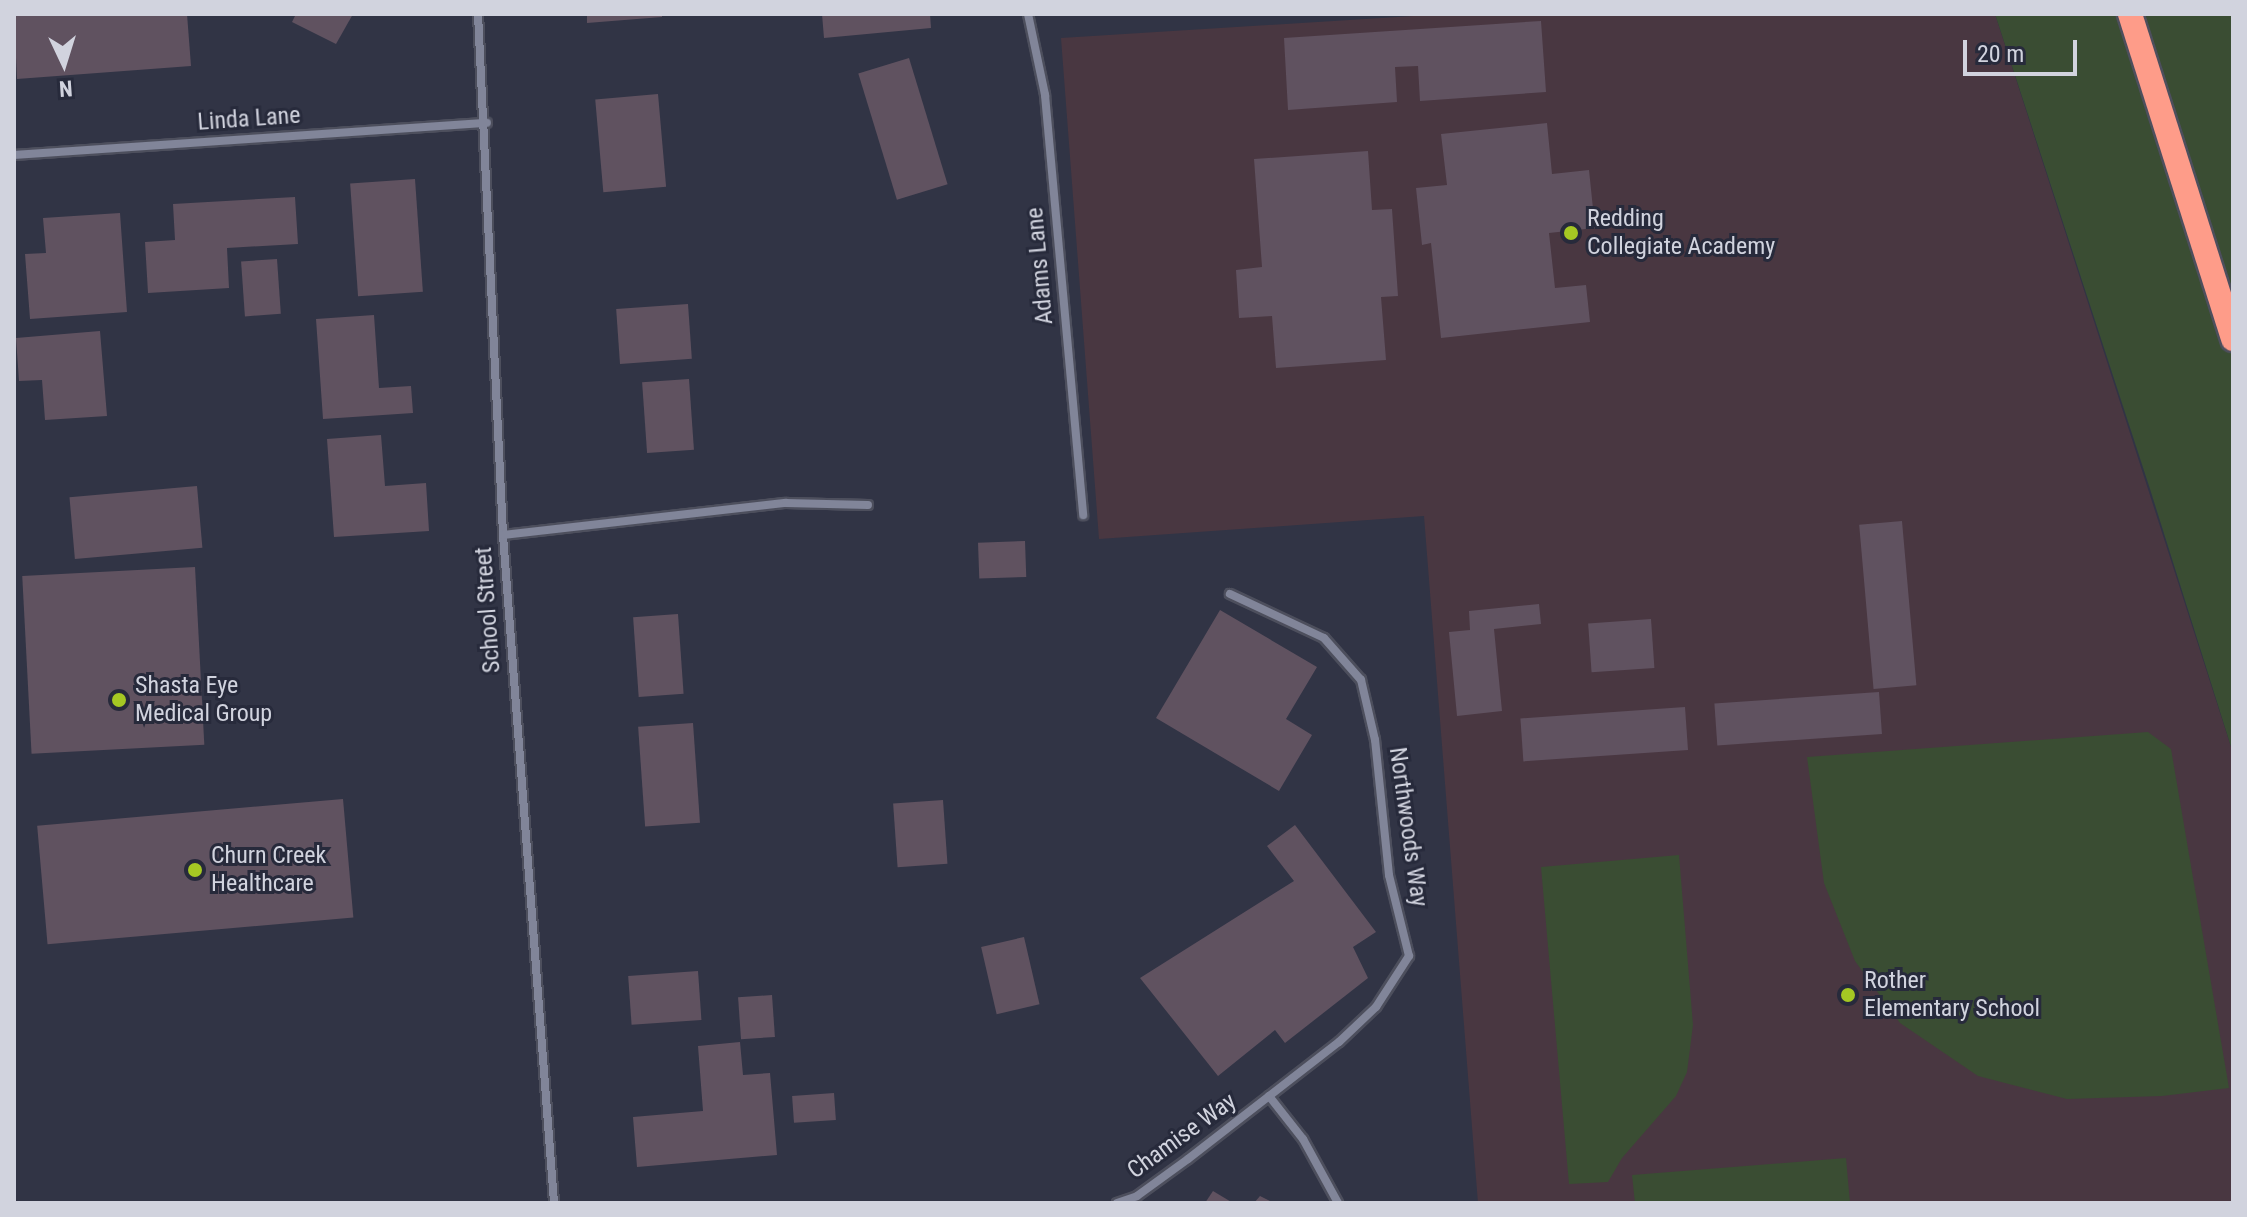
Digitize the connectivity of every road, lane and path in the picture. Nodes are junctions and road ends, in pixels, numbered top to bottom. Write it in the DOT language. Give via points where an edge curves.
graph roads {
  1 [pos="478,14"];
  2 [pos="1028,14"];
  3 [pos="2130,14"];
  4 [pos="487,123"];
  5 [pos="14,155"];
  6 [pos="2233,339"];
  7 [pos="868,505"];
  8 [pos="1083,515"];
  9 [pos="503,535"];
  10 [pos="1230,594"];
  11 [pos="1269,1096"];
  12 [pos="554,1203"];
  13 [pos="1117,1203"];
  14 [pos="1338,1203"];
  1 -- 4 [label="street, School Street"];
  2 -- 8 [label="street, Adams Lane" via="1045,95"];
  3 -- 6 [label="highway"];
  4 -- 5 [label="street, Linda Lane"];
  4 -- 9 [label="street, School Street"];
  7 -- 9 [label="street" via="786,503"];
  9 -- 12 [label="street, School Street"];
  10 -- 11 [label="street, Northwoods Way" via="1324,638 1361,680 1375,740 1389,875 1409,956 1376,1007"];
  11 -- 13 [label="street, Chamise Way" via="1150,1187"];
  11 -- 14 [label="street" via="1303,1139"];
}
